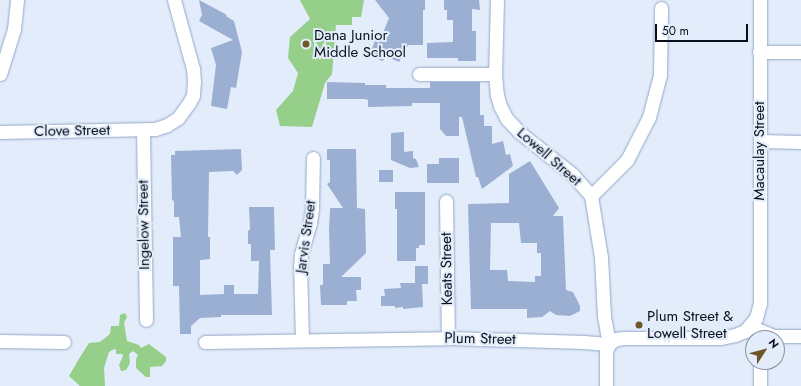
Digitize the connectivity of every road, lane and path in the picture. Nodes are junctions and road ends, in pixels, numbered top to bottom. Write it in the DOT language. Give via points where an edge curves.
graph roads {
  1 [pos="17,0"];
  2 [pos="174,0"];
  3 [pos="497,0"];
  4 [pos="760,0"];
  5 [pos="661,8"];
  6 [pos="759,52"];
  7 [pos="801,52"];
  8 [pos="0,74"];
  9 [pos="419,74"];
  10 [pos="495,74"];
  11 [pos="143,130"];
  12 [pos="0,132"];
  13 [pos="760,141"];
  14 [pos="801,142"];
  15 [pos="313,158"];
  16 [pos="591,196"];
  17 [pos="446,201"];
  18 [pos="146,320"];
  19 [pos="753,330"];
  20 [pos="745,333"];
  21 [pos="785,336"];
  22 [pos="801,336"];
  23 [pos="448,338"];
  24 [pos="302,340"];
  25 [pos="0,342"];
  26 [pos="64,342"];
  27 [pos="205,342"];
  28 [pos="610,344"];
  29 [pos="760,370"];
  30 [pos="606,386"];
  31 [pos="760,386"];
  1 -- 8 [label="street" via="14,29"];
  2 -- 11 [label="street, Clove Street" via="193,69 193,95 185,111 173,122 161,128"];
  3 -- 10 [label="street, Lowell Street"];
  4 -- 6 [label="street, Macaulay Street"];
  5 -- 16 [label="street" via="660,75 649,116 627,160"];
  6 -- 7 [label="street"];
  6 -- 13 [label="street, Macaulay Street"];
  9 -- 10 [label="street"];
  10 -- 16 [label="street, Lowell Street" via="500,106 512,125 573,175"];
  11 -- 12 [label="street, Clove Street"];
  11 -- 18 [label="street, Ingelow Street"];
  13 -- 14 [label="street"];
  13 -- 19 [label="street, Macaulay Street" via="760,303"];
  15 -- 24 [label="street, Jarvis Street" via="312,208 301,254"];
  16 -- 28 [label="street, Lowell Street" via="601,257 604,316"];
  17 -- 23 [label="street, Keats Street"];
  20 -- 28 [label="street, Plum Street" via="729,336 624,338 616,339"];
  21 -- 22 [label="street"];
  23 -- 24 [label="street, Plum Street"];
  23 -- 28 [label="street, Plum Street"];
  24 -- 27 [label="street, Plum Street"];
  25 -- 26 [label="street"];
  28 -- 30 [label="street, Lowell Street" via="606,352"];
  29 -- 31 [label="street"];
}
